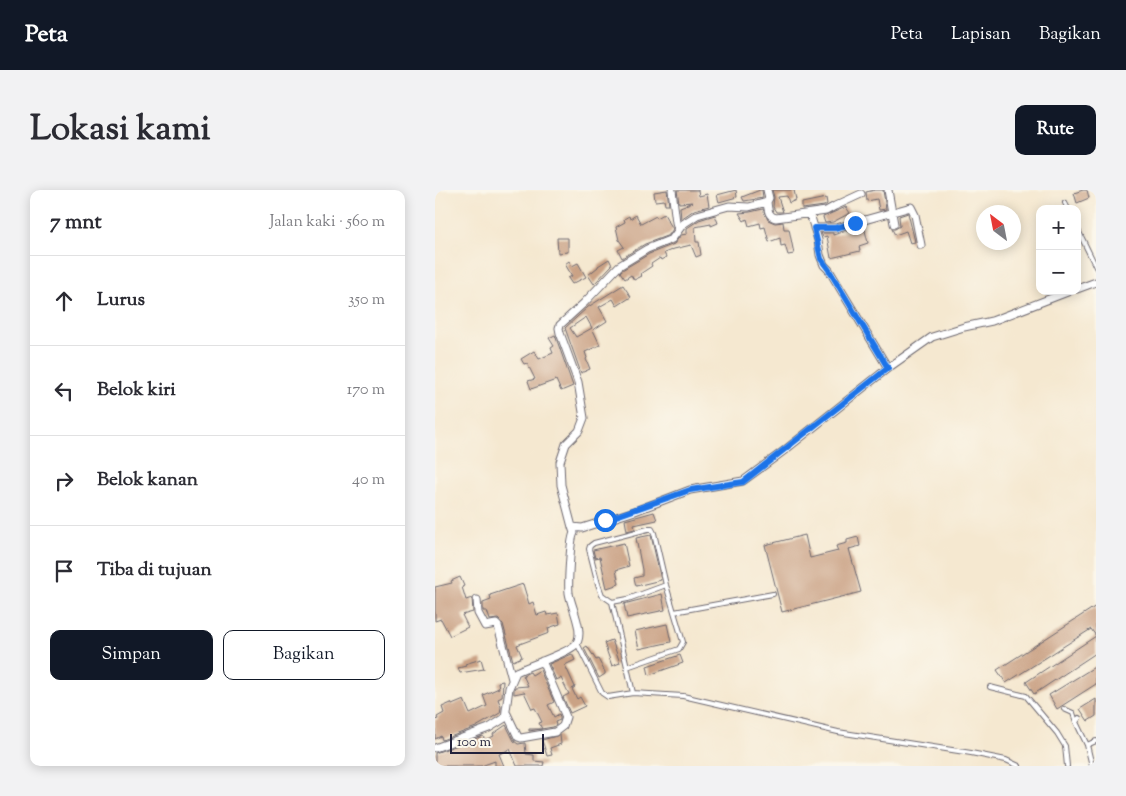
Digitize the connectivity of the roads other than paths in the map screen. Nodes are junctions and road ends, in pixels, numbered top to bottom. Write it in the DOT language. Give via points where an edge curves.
graph roads {
  1 [pos="672,190"];
  2 [pos="767,190"];
  3 [pos="888,190"];
  4 [pos="861,194"];
  5 [pos="767,202"];
  6 [pos="891,212"];
  7 [pos="810,214"];
  8 [pos="894,224"];
  9 [pos="814,228"];
  10 [pos="678,230"];
  11 [pos="1081,236"];
  12 [pos="921,245"];
  13 [pos="1096,267"];
  14 [pos="1096,282"];
  15 [pos="1081,288"];
  16 [pos="1060,295"];
  17 [pos="888,368"];
  18 [pos="572,527"];
  19 [pos="666,585"];
  20 [pos="773,594"];
  21 [pos="477,600"];
  22 [pos="612,602"];
  23 [pos="674,612"];
  24 [pos="577,643"];
  25 [pos="542,660"];
  26 [pos="627,667"];
  27 [pos="512,679"];
  28 [pos="990,687"];
  29 [pos="633,694"];
  30 [pos="1065,709"];
  31 [pos="507,714"];
  32 [pos="1079,718"];
  33 [pos="1076,722"];
  34 [pos="1096,741"];
  35 [pos="1087,745"];
  36 [pos="435,748"];
  37 [pos="1019,766"];
  38 [pos="1067,766"];
  39 [pos="1092,766"];
  1 -- 10 [label="street"];
  2 -- 5 [label="street"];
  3 -- 6 [label="street"];
  4 -- 7 [label="street" via="826,211"];
  5 -- 7 [label="street" via="772,217"];
  5 -- 10 [label="street" via="702,213"];
  6 -- 8 [label="street"];
  6 -- 9 [label="street" via="835,228"];
  6 -- 12 [label="street" via="911,207"];
  7 -- 9 [label="street"];
  9 -- 17 [label="street" via="821,259"];
  10 -- 18 [label="street" via="672,239 619,266 560,324 578,382 584,418 579,431 566,444 560,462 561,485"];
  11 -- 13 [label="lane"];
  14 -- 15 [label="street"];
  16 -- 17 [label="street" via="992,321 941,334"];
  17 -- 18 [label="street" via="743,482 690,490 582,528"];
  18 -- 24 [label="street" via="569,590 579,630"];
  19 -- 22 [label="lane"];
  19 -- 22 [label="lane" via="652,529 595,543 589,549 598,584 602,595"];
  19 -- 23 [label="lane"];
  20 -- 23 [label="lane"];
  21 -- 27 [label="street" via="478,613 485,626 498,626"];
  22 -- 26 [label="lane"];
  23 -- 26 [label="lane" via="682,646"];
  24 -- 25 [label="street"];
  24 -- 29 [label="lane" via="601,693 608,697"];
  25 -- 27 [label="street" via="516,672"];
  25 -- 31 [label="street" via="566,718 563,726 555,732 521,738"];
  26 -- 29 [label="lane"];
  27 -- 31 [label="street"];
  28 -- 38 [label="lane" via="1026,696 1065,746"];
  29 -- 37 [label="lane" via="683,696 838,732 980,755"];
  30 -- 33 [label="lane" via="1073,713"];
  31 -- 36 [label="street" via="489,728"];
  32 -- 33 [label="lane"];
  33 -- 35 [label="lane"];
  34 -- 35 [label="lane"];
  35 -- 39 [label="lane"];
}
